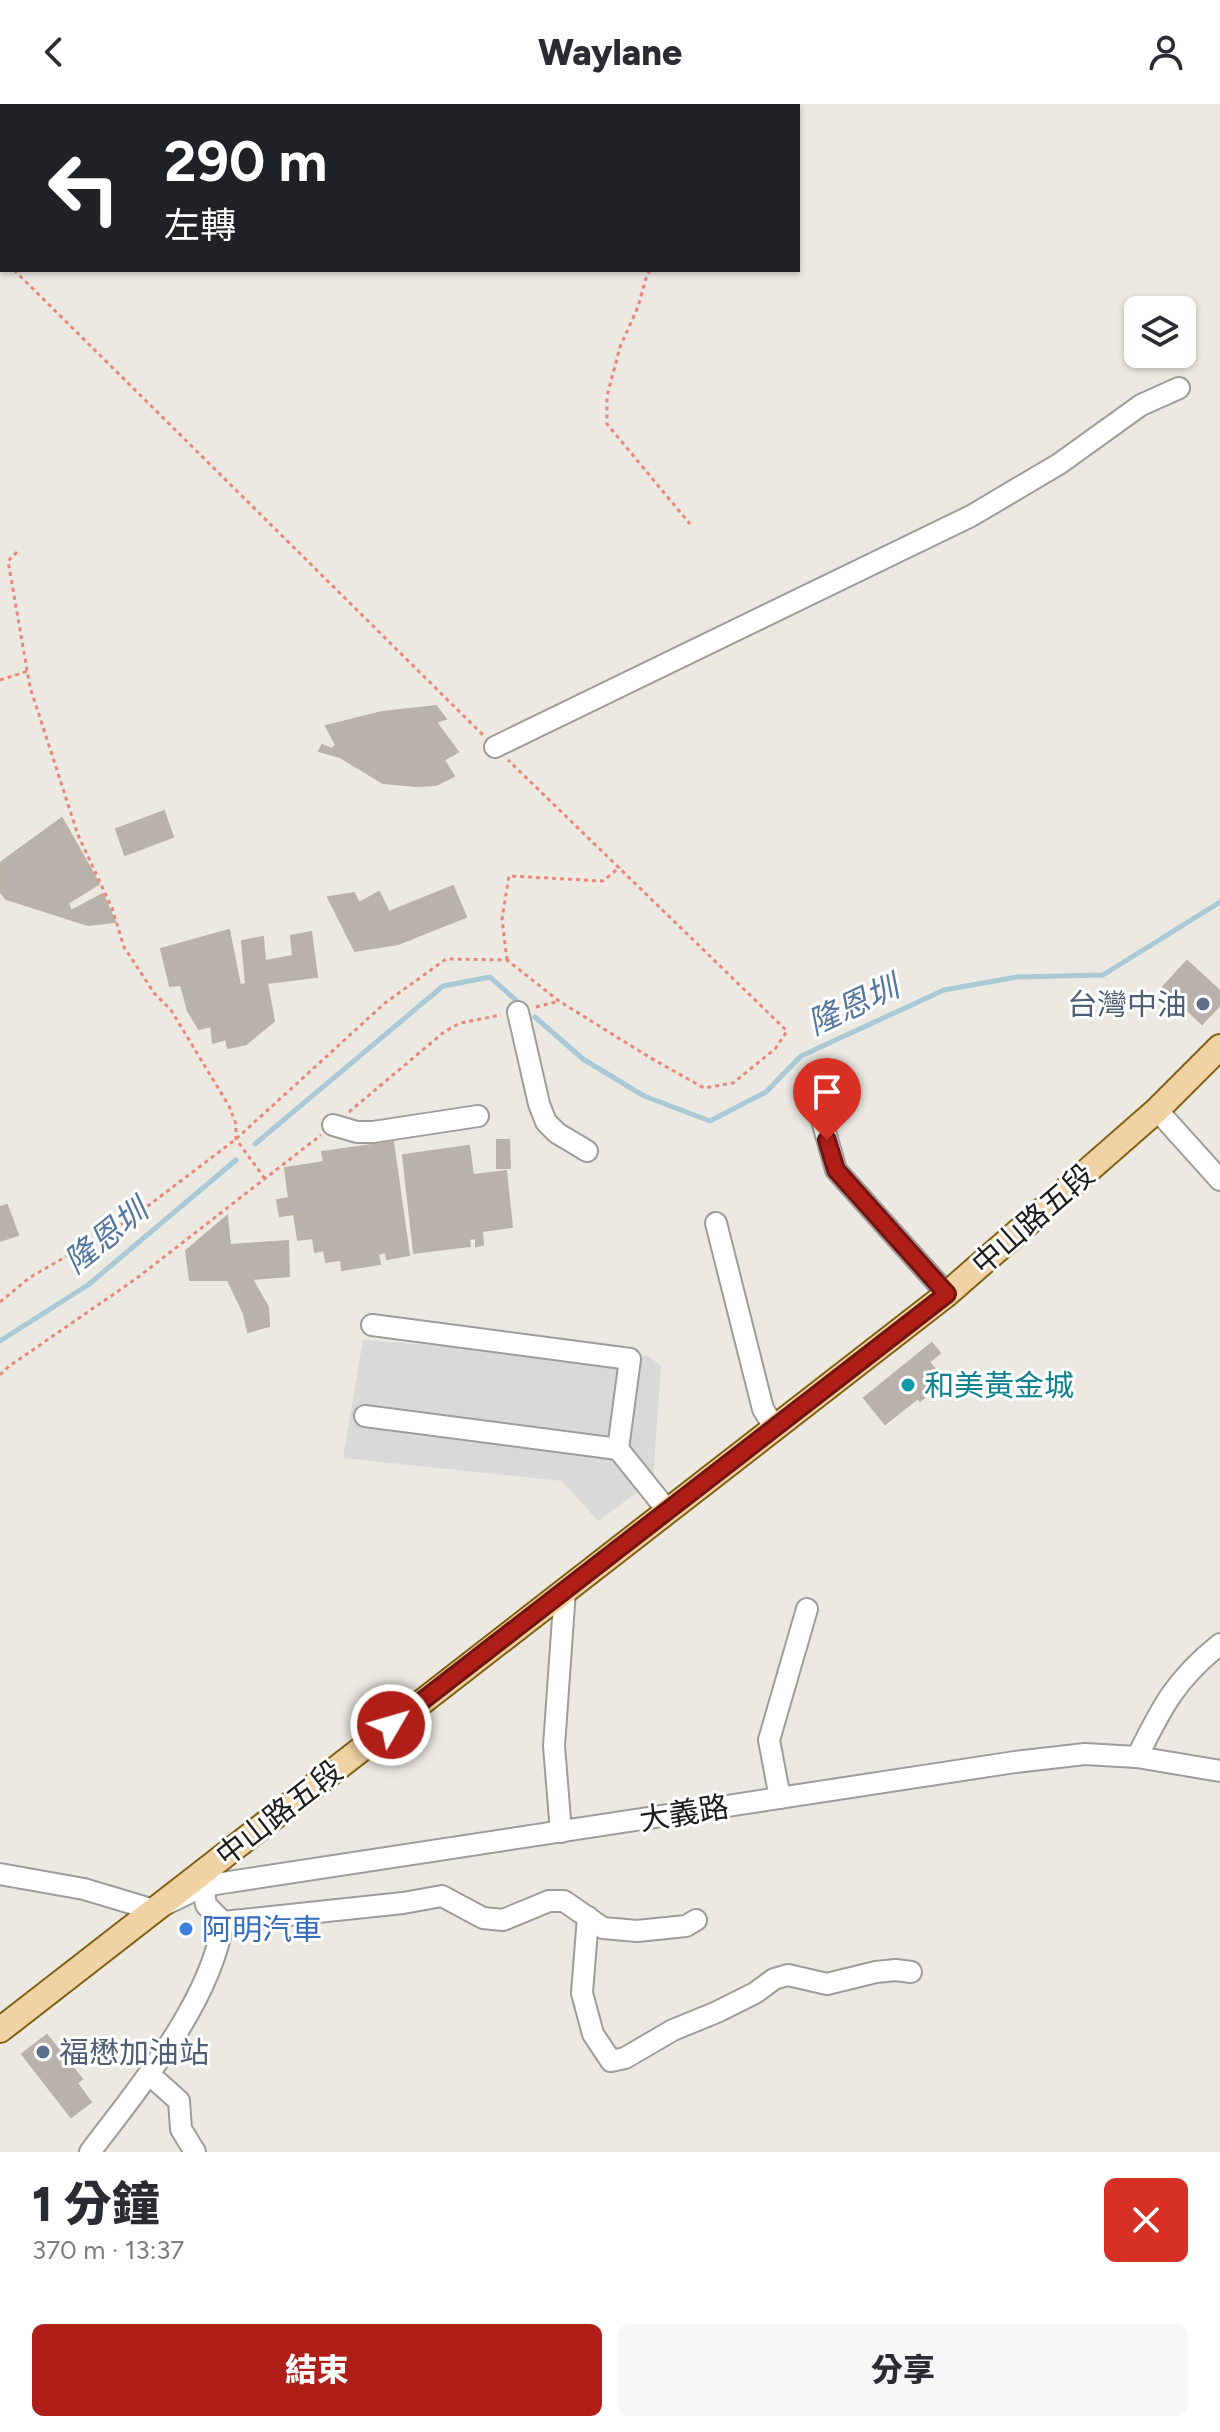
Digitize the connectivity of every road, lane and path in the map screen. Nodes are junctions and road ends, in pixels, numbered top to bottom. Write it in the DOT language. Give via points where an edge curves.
graph roads {
  1 [pos="16,272"];
  2 [pos="649,272"];
  3 [pos="1179,388"];
  4 [pos="690,524"];
  5 [pos="17,552"];
  6 [pos="28,671"];
  7 [pos="0,680"];
  8 [pos="495,747"];
  9 [pos="620,867"];
  10 [pos="507,960"];
  11 [pos="559,1001"];
  12 [pos="518,1012"];
  13 [pos="1220,1047"];
  14 [pos="819,1110"];
  15 [pos="1157,1110"];
  16 [pos="478,1116"];
  17 [pos="333,1125"];
  18 [pos="236,1139"];
  19 [pos="587,1151"];
  20 [pos="265,1179"];
  21 [pos="1220,1180"];
  22 [pos="716,1223"];
  23 [pos="947,1294"];
  24 [pos="0,1302"];
  25 [pos="372,1325"];
  26 [pos="0,1375"];
  27 [pos="365,1416"];
  28 [pos="774,1427"];
  29 [pos="618,1449"];
  30 [pos="667,1510"];
  31 [pos="565,1590"];
  32 [pos="807,1609"];
  33 [pos="1220,1644"];
  34 [pos="1137,1757"];
  35 [pos="1220,1771"];
  36 [pos="780,1798"];
  37 [pos="561,1832"];
  38 [pos="0,1874"];
  39 [pos="203,1886"];
  40 [pos="154,1910"];
  41 [pos="588,1917"];
  42 [pos="696,1920"];
  43 [pos="223,1922"];
  44 [pos="911,1972"];
  45 [pos="0,2030"];
  46 [pos="150,2075"];
  47 [pos="90,2152"];
  48 [pos="195,2152"];
  1 -- 8 [label="path"];
  2 -- 4 [label="path" via="620,347 607,396 607,424"];
  3 -- 8 [label="street" via="1141,405 1059,464 971,516"];
  5 -- 6 [label="path" via="8,561"];
  6 -- 7 [label="path"];
  6 -- 18 [label="path" via="78,835 124,947 171,1010 229,1106"];
  8 -- 9 [label="path"];
  9 -- 10 [label="path" via="603,881 509,876 502,919"];
  9 -- 11 [label="path" via="787,1031 775,1049 733,1083 704,1088"];
  10 -- 11 [label="path"];
  10 -- 18 [label="path" via="446,959 385,1003"];
  11 -- 12 [label="path"];
  12 -- 17 [label="path" via="460,1023 444,1032"];
  12 -- 19 [label="street" via="546,1122"];
  13 -- 15 [label="main road, 中山路五段"];
  14 -- 23 [label="street" via="836,1170"];
  15 -- 21 [label="street"];
  15 -- 23 [label="main road, 中山路五段"];
  16 -- 17 [label="street" via="373,1132"];
  17 -- 20 [label="path"];
  18 -- 20 [label="path"];
  18 -- 24 [label="path" via="132,1218 29,1278"];
  20 -- 26 [label="path"];
  22 -- 28 [label="street" via="763,1409"];
  23 -- 28 [label="main road, 中山路五段"];
  25 -- 29 [label="street" via="630,1359"];
  27 -- 29 [label="street"];
  28 -- 30 [label="main road, 中山路五段"];
  29 -- 30 [label="street"];
  30 -- 31 [label="main road, 中山路五段"];
  31 -- 37 [label="street" via="554,1746"];
  31 -- 40 [label="main road, 中山路五段"];
  32 -- 36 [label="street" via="769,1740"];
  33 -- 34 [label="street" via="1187,1672 1167,1699"];
  34 -- 35 [label="street, 大義路"];
  34 -- 36 [label="street, 大義路" via="1085,1754"];
  36 -- 37 [label="street, 大義路"];
  37 -- 39 [label="street, 大義路"];
  38 -- 40 [label="street" via="84,1889"];
  39 -- 40 [label="street, 大義路"];
  39 -- 43 [label="street" via="206,1905"];
  40 -- 45 [label="main road, 中山路五段"];
  41 -- 42 [label="street" via="603,1928 637,1931 686,1926"];
  41 -- 43 [label="street" via="564,1901 549,1901 503,1920 483,1918 442,1896"];
  41 -- 44 [label="street" via="582,1993 593,2034 611,2061 774,1979 788,1975 827,1984 876,1972"];
  43 -- 46 [label="street" via="219,1945 192,2006"];
  46 -- 47 [label="street"];
  46 -- 48 [label="street" via="179,2101 181,2129"];
}
